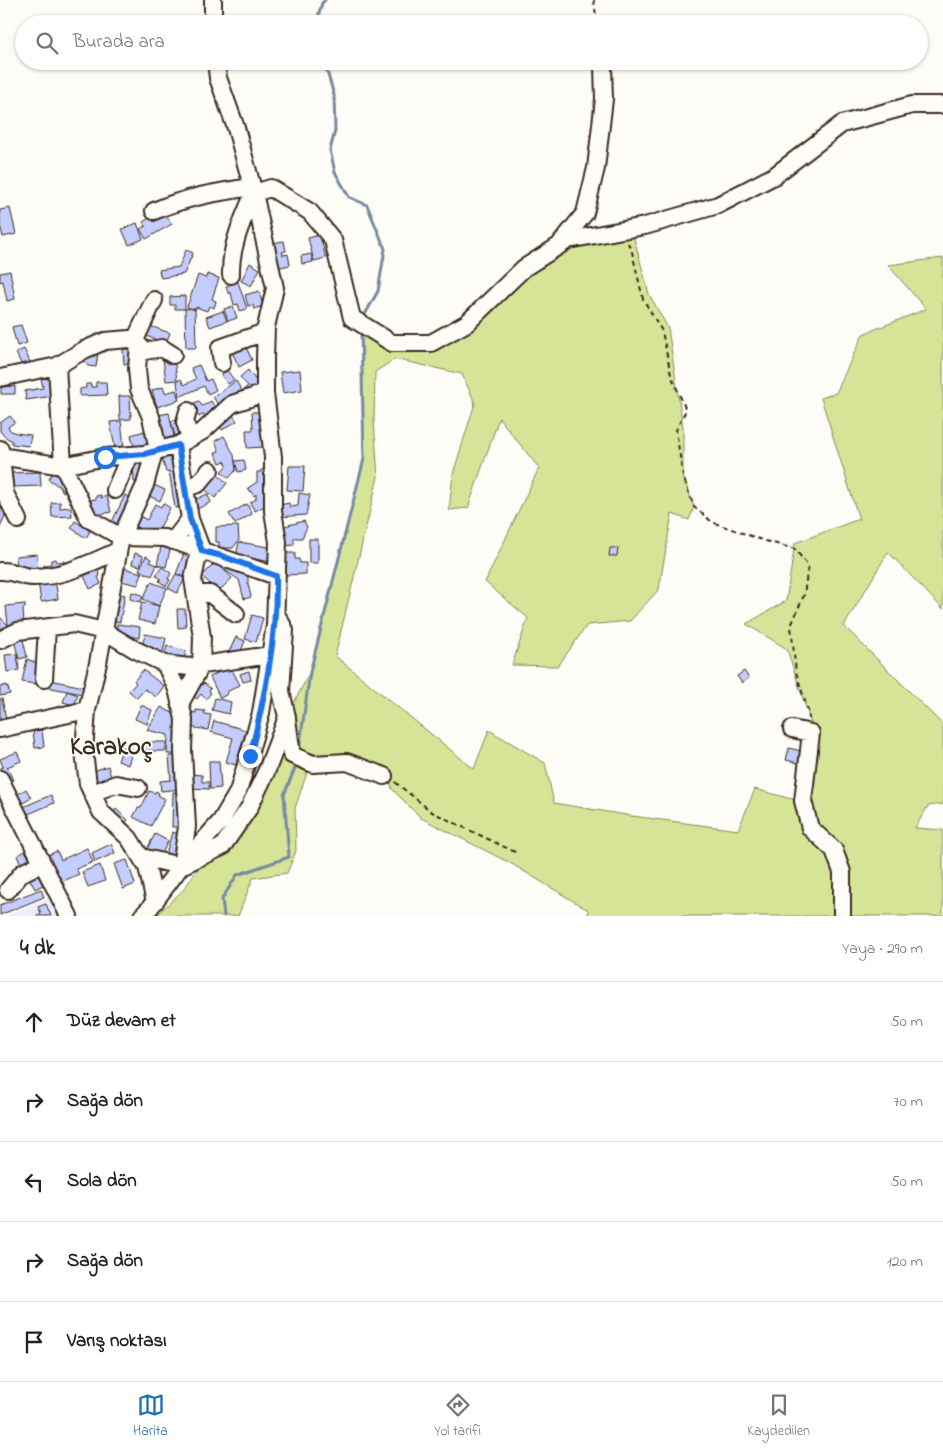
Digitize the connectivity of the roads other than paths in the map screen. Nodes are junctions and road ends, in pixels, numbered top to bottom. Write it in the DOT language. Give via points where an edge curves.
graph roads {
  1 [pos="213,0"];
  2 [pos="213,15"];
  3 [pos="217,70"];
  4 [pos="603,70"];
  5 [pos="943,105"];
  6 [pos="253,190"];
  7 [pos="154,211"];
  8 [pos="560,245"];
  9 [pos="231,275"];
  10 [pos="154,300"];
  11 [pos="265,332"];
  12 [pos="136,347"];
  13 [pos="173,355"];
  14 [pos="222,362"];
  15 [pos="57,366"];
  16 [pos="0,378"];
  17 [pos="265,392"];
  18 [pos="188,411"];
  19 [pos="184,442"];
  20 [pos="156,451"];
  21 [pos="1,454"];
  22 [pos="130,455"];
  23 [pos="63,466"];
  24 [pos="210,470"];
  25 [pos="185,488"];
  26 [pos="116,490"];
  27 [pos="190,519"];
  28 [pos="18,520"];
  29 [pos="173,541"];
  30 [pos="120,544"];
  31 [pos="201,551"];
  32 [pos="0,571"];
  33 [pos="276,576"];
  34 [pos="196,594"];
  35 [pos="276,613"];
  36 [pos="236,614"];
  37 [pos="47,628"];
  38 [pos="104,631"];
  39 [pos="0,640"];
  40 [pos="270,655"];
  41 [pos="165,664"];
  42 [pos="201,666"];
  43 [pos="44,679"];
  44 [pos="180,704"];
  45 [pos="87,710"];
  46 [pos="287,717"];
  47 [pos="792,728"];
  48 [pos="0,729"];
  49 [pos="292,755"];
  50 [pos="267,770"];
  51 [pos="384,776"];
  52 [pos="1,786"];
  53 [pos="138,788"];
  54 [pos="92,793"];
  55 [pos="141,858"];
  56 [pos="42,863"];
  57 [pos="181,866"];
  58 [pos="8,890"];
  59 [pos="155,902"];
  60 [pos="69,916"];
  61 [pos="142,916"];
  62 [pos="842,916"];
  1 -- 2 [label="street"];
  3 -- 6 [label="street"];
  4 -- 8 [label="street" via="604,99 596,168 585,213"];
  5 -- 8 [label="street" via="912,105 842,124 774,176 718,205 645,226 568,240"];
  6 -- 7 [label="street" via="206,194"];
  6 -- 8 [label="street" via="272,188 310,212 333,240 352,318 392,343 431,343 467,323 524,268"];
  6 -- 9 [label="street" via="238,230 230,263"];
  6 -- 11 [label="street" via="275,288"];
  10 -- 12 [label="street"];
  11 -- 14 [label="street" via="220,348"];
  11 -- 17 [label="street"];
  12 -- 13 [label="street" via="162,348"];
  12 -- 15 [label="street" via="129,338 105,341"];
  12 -- 20 [label="street" via="139,389 151,417"];
  15 -- 16 [label="street"];
  15 -- 23 [label="street"];
  17 -- 19 [label="street" via="232,404 203,431"];
  17 -- 33 [label="street" via="274,457 273,511 278,542"];
  18 -- 19 [label="street"];
  19 -- 20 [label="street"];
  19 -- 25 [label="street"];
  20 -- 22 [label="street"];
  20 -- 30 [label="street" via="146,485"];
  21 -- 23 [label="street"];
  21 -- 28 [label="street" via="5,493"];
  22 -- 23 [label="street"];
  22 -- 26 [label="street"];
  23 -- 30 [label="street" via="89,519"];
  24 -- 25 [label="street" via="198,484"];
  25 -- 27 [label="street"];
  27 -- 29 [label="street"];
  27 -- 31 [label="street"];
  29 -- 30 [label="street" via="165,538"];
  29 -- 31 [label="street"];
  30 -- 32 [label="street" via="66,573 34,577 20,576 9,570"];
  30 -- 38 [label="street"];
  31 -- 33 [label="street"];
  31 -- 34 [label="street" via="193,579"];
  33 -- 35 [label="street"];
  34 -- 36 [label="street" via="210,594"];
  34 -- 42 [label="street" via="202,637"];
  35 -- 40 [label="street"];
  35 -- 46 [label="street" via="285,630 281,690"];
  37 -- 38 [label="street" via="74,624"];
  37 -- 39 [label="street" via="18,631"];
  37 -- 43 [label="street"];
  38 -- 41 [label="street"];
  38 -- 45 [label="street"];
  40 -- 42 [label="street"];
  40 -- 57 [label="street" via="261,712 238,792 221,821"];
  41 -- 42 [label="street"];
  41 -- 44 [label="street"];
  42 -- 44 [label="street"];
  44 -- 57 [label="street" via="184,719 187,827"];
  45 -- 48 [label="street"];
  45 -- 54 [label="street" via="84,752"];
  46 -- 49 [label="street"];
  46 -- 50 [label="street"];
  47 -- 62 [label="street" via="811,733 804,801 810,828 834,850 842,872"];
  49 -- 50 [label="street"];
  49 -- 51 [label="street" via="313,764 347,762"];
  50 -- 57 [label="street" via="249,808 222,847"];
  52 -- 56 [label="street"];
  53 -- 54 [label="street" via="116,784"];
  54 -- 55 [label="street" via="101,812 129,838"];
  55 -- 57 [label="street"];
  55 -- 59 [label="street" via="147,866"];
  56 -- 58 [label="street" via="22,873"];
  56 -- 60 [label="street"];
  57 -- 59 [label="street"];
  59 -- 61 [label="street"];
}
